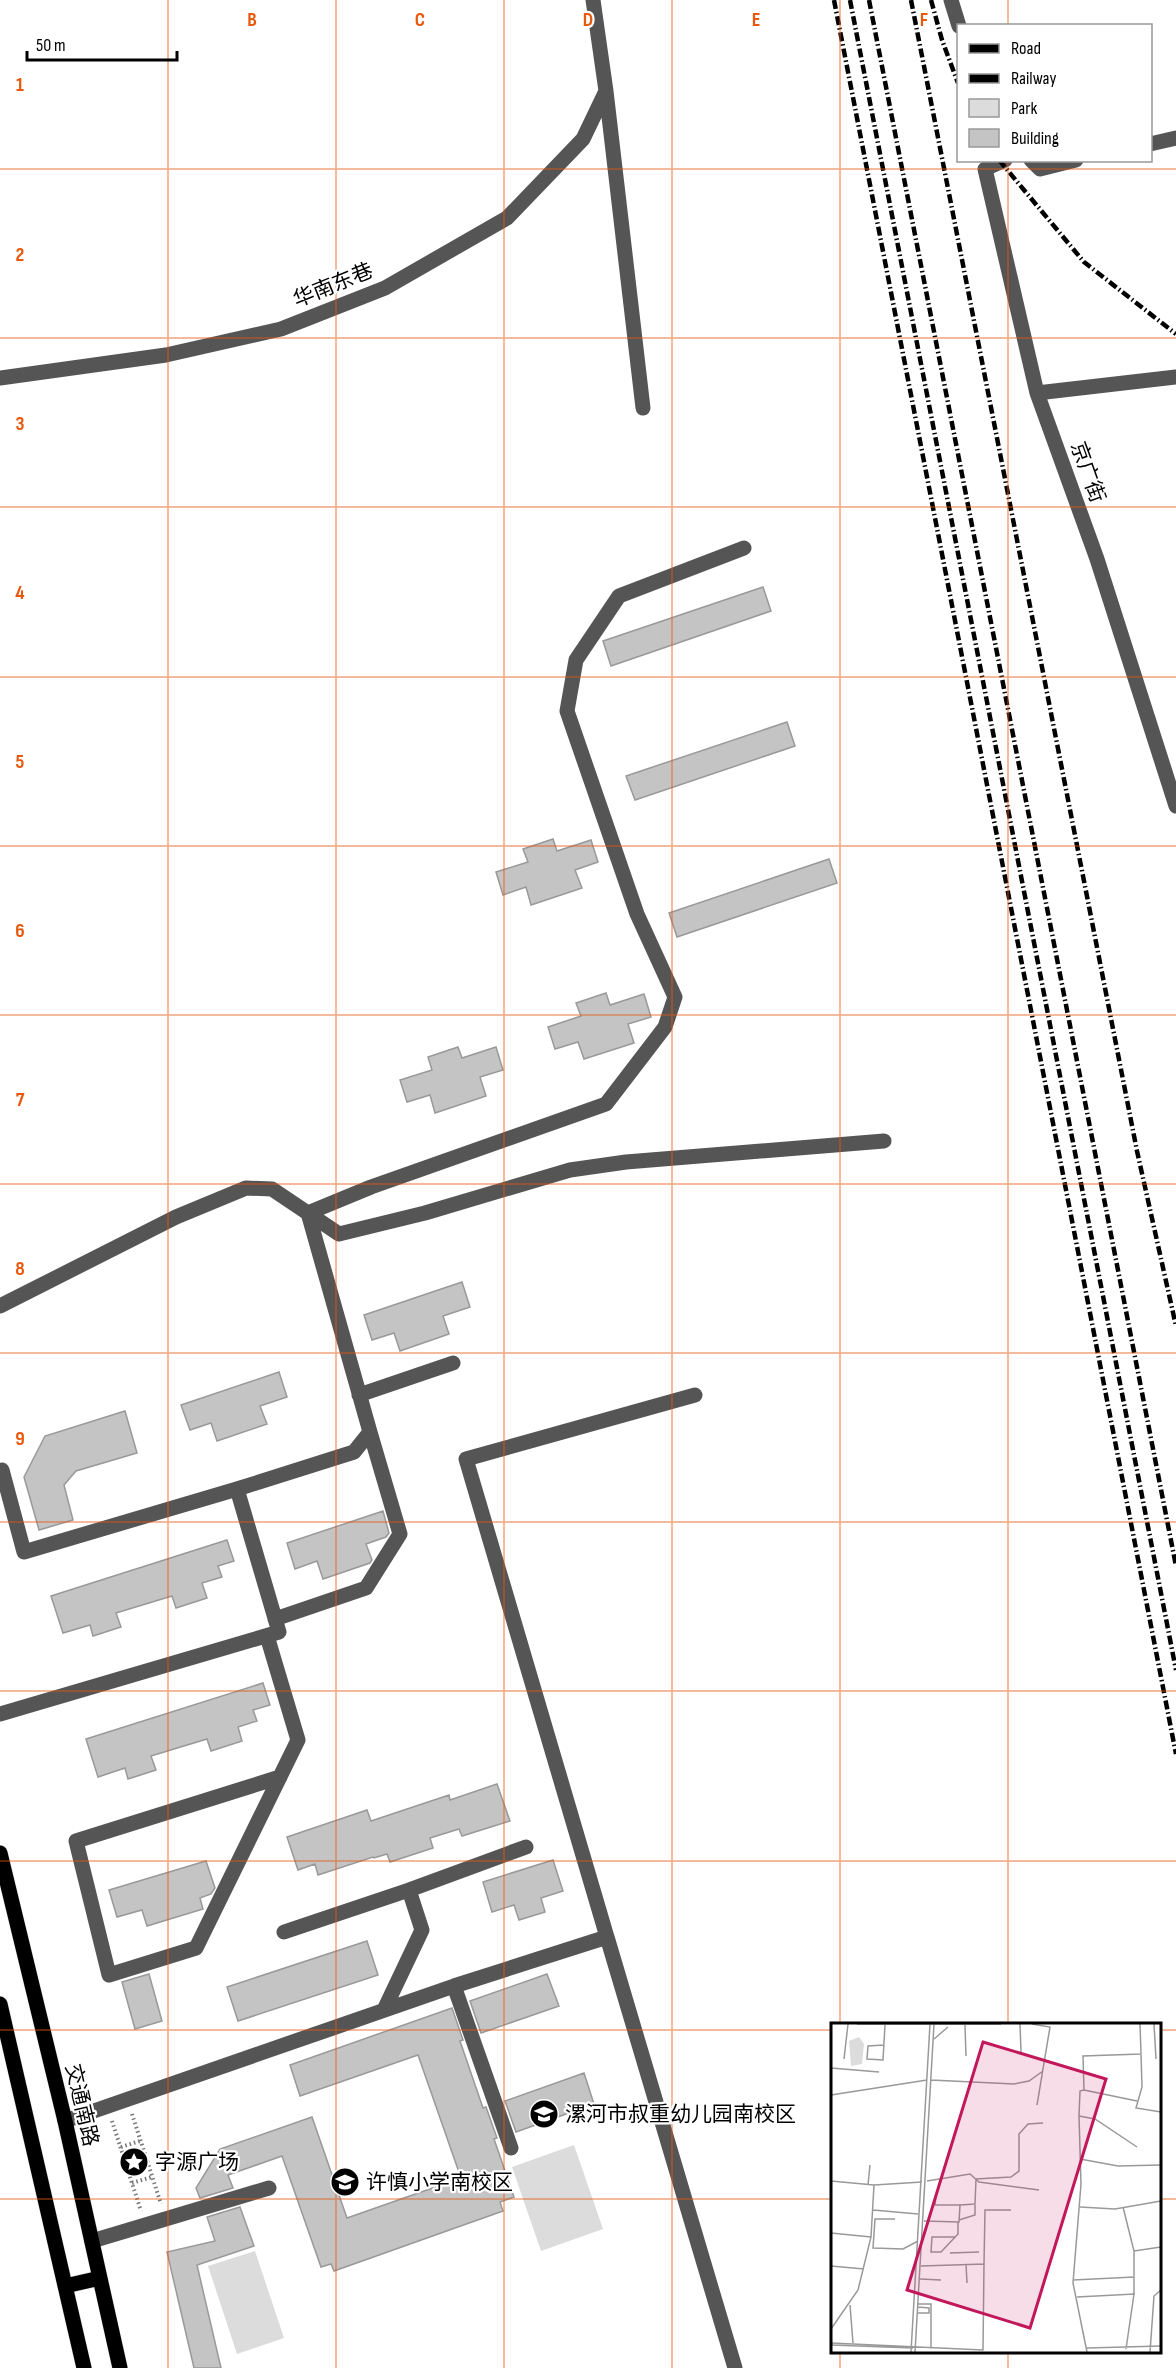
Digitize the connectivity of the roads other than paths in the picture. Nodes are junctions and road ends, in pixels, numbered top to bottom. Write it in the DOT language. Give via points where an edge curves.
graph roads {
  1 [pos="593,0"];
  2 [pos="951,0"];
  3 [pos="958,24"];
  4 [pos="606,90"];
  5 [pos="1176,138"];
  6 [pos="1152,144"];
  7 [pos="1001,162"];
  8 [pos="1033,162"];
  9 [pos="1068,162"];
  10 [pos="1176,377"];
  11 [pos="0,378"];
  12 [pos="1037,393"];
  13 [pos="643,408"];
  14 [pos="744,548"];
  15 [pos="1171,767"];
  16 [pos="1176,806"];
  17 [pos="884,1141"];
  18 [pos="308,1213"];
  19 [pos="0,1306"];
  20 [pos="453,1363"];
  21 [pos="359,1395"];
  22 [pos="695,1395"];
  23 [pos="370,1432"];
  24 [pos="2,1470"];
  25 [pos="237,1489"];
  26 [pos="274,1619"];
  27 [pos="267,1636"];
  28 [pos="0,1714"];
  29 [pos="280,1777"];
  30 [pos="526,1847"];
  31 [pos="0,1853"];
  32 [pos="409,1890"];
  33 [pos="284,1932"];
  34 [pos="607,1937"];
  35 [pos="454,1986"];
  36 [pos="0,2004"];
  37 [pos="384,2010"];
  38 [pos="65,2121"];
  39 [pos="511,2148"];
  40 [pos="269,2188"];
  41 [pos="92,2241"];
  42 [pos="100,2278"];
  43 [pos="65,2286"];
  44 [pos="84,2368"];
  45 [pos="120,2368"];
  46 [pos="735,2368"];
  1 -- 4 [label="street"];
  2 -- 3 [label="street"];
  4 -- 11 [label="street, 华南东巷" via="583,139 507,218 385,288 281,329 166,355"];
  4 -- 13 [label="street"];
  5 -- 6 [label="street"];
  7 -- 12 [label="street, 京广街" via="985,169"];
  8 -- 9 [label="street" via="1040,169"];
  10 -- 12 [label="street"];
  12 -- 15 [label="street, 京广街"];
  14 -- 18 [label="street" via="619,596 576,660 567,711 637,914 675,997 665,1027 606,1104"];
  15 -- 16 [label="street, 京广街"];
  17 -- 18 [label="street" via="570,1170 339,1234"];
  18 -- 19 [label="street" via="272,1189 246,1188 176,1217"];
  18 -- 21 [label="street"];
  20 -- 21 [label="street"];
  21 -- 23 [label="street"];
  22 -- 34 [label="street" via="466,1459"];
  23 -- 25 [label="street" via="354,1452"];
  23 -- 26 [label="street" via="400,1534 366,1588"];
  24 -- 25 [label="street" via="24,1552"];
  25 -- 26 [label="street"];
  26 -- 27 [label="street" via="279,1632"];
  27 -- 28 [label="street"];
  27 -- 29 [label="street" via="298,1740"];
  29 -- 29 [label="street" via="196,1948 109,1975 76,1841"];
  30 -- 32 [label="street"];
  31 -- 38 [label="main road, 交通南路"];
  32 -- 33 [label="street"];
  32 -- 37 [label="street" via="422,1930"];
  34 -- 35 [label="street"];
  34 -- 46 [label="street"];
  35 -- 37 [label="street"];
  35 -- 39 [label="street"];
  36 -- 43 [label="main road"];
  37 -- 38 [label="street"];
  38 -- 41 [label="main road, 交通南路"];
  40 -- 41 [label="street"];
  41 -- 42 [label="main road, 交通南路"];
  42 -- 43 [label="main road"];
  42 -- 45 [label="main road, 交通南路"];
  43 -- 44 [label="main road"];
}
